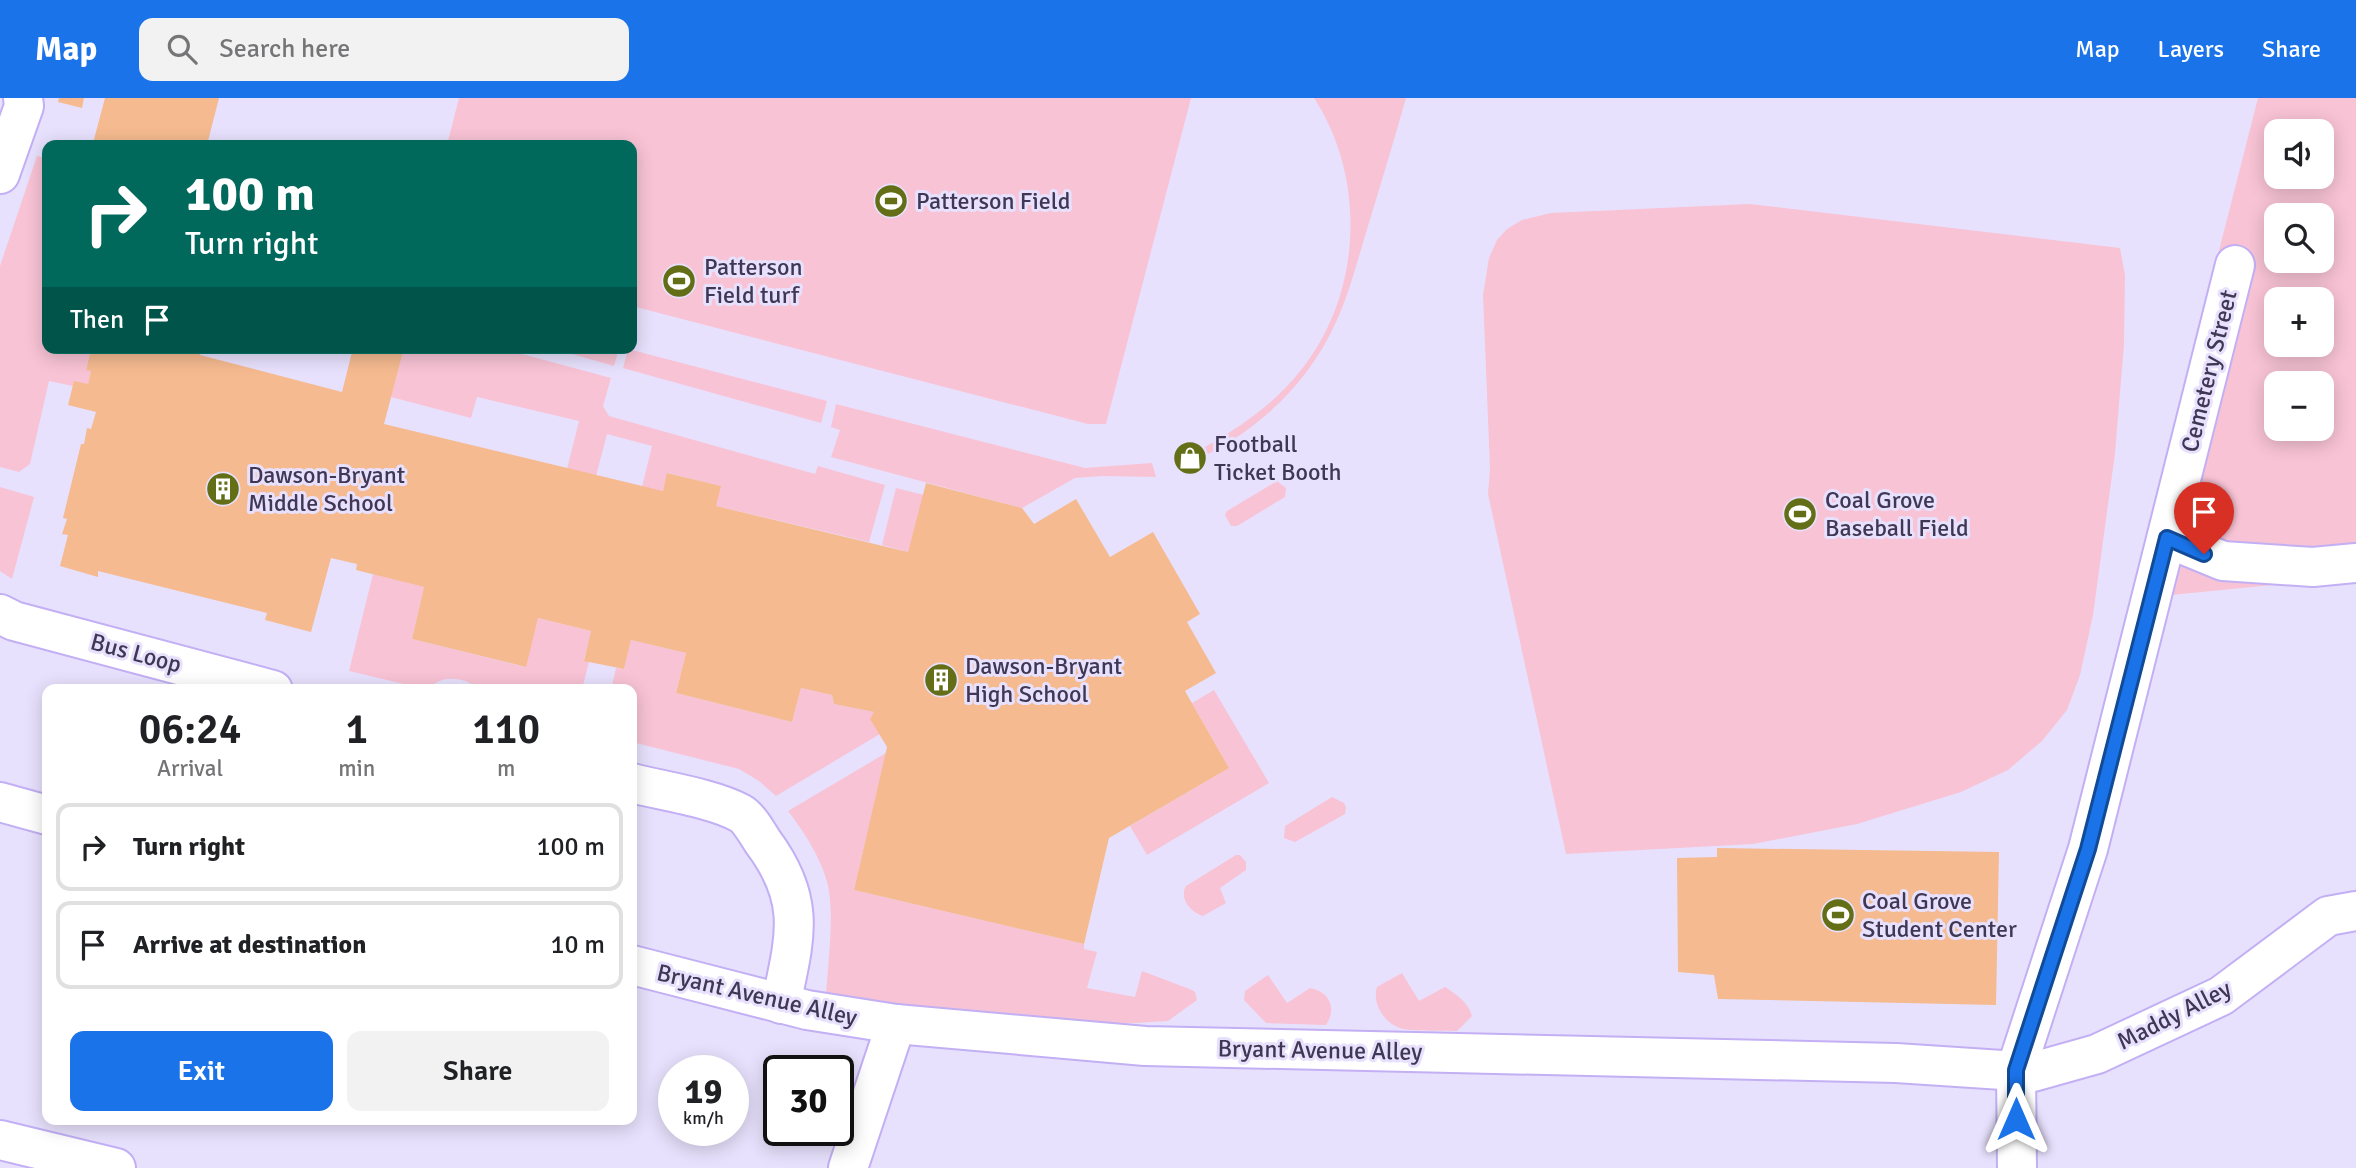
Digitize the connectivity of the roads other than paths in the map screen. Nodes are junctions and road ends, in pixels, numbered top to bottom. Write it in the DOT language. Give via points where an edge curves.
graph roads {
  1 [pos="23,98"];
  2 [pos="0,174"];
  3 [pos="2235,265"];
  4 [pos="2167,538"];
  5 [pos="2356,562"];
  6 [pos="0,614"];
  7 [pos="250,684"];
  8 [pos="637,784"];
  9 [pos="0,802"];
  10 [pos="42,813"];
  11 [pos="2356,911"];
  12 [pos="637,966"];
  13 [pos="781,1004"];
  14 [pos="896,1024"];
  15 [pos="2016,1070"];
  16 [pos="0,1140"];
  17 [pos="116,1168"];
  18 [pos="848,1168"];
  19 [pos="2017,1168"];
  1 -- 2 [label="street"];
  3 -- 4 [label="street, Cemetery Street"];
  4 -- 5 [label="street" via="2223,561 2313,567"];
  4 -- 15 [label="street, Cemetery Street" via="2088,849"];
  6 -- 7 [label="street, Bus Loop"];
  8 -- 13 [label="street" via="742,814 771,853 792,893 795,935"];
  9 -- 10 [label="street"];
  11 -- 15 [label="street, Maddy Alley" via="2328,916 2221,996 2097,1054 2033,1072"];
  12 -- 13 [label="street, Bryant Avenue Alley"];
  13 -- 14 [label="street, Bryant Avenue Alley"];
  14 -- 15 [label="street, Bryant Avenue Alley" via="1145,1046 1896,1063"];
  14 -- 18 [label="street"];
  15 -- 19 [label="street, Cemetery Street"];
  16 -- 17 [label="street"];
}
